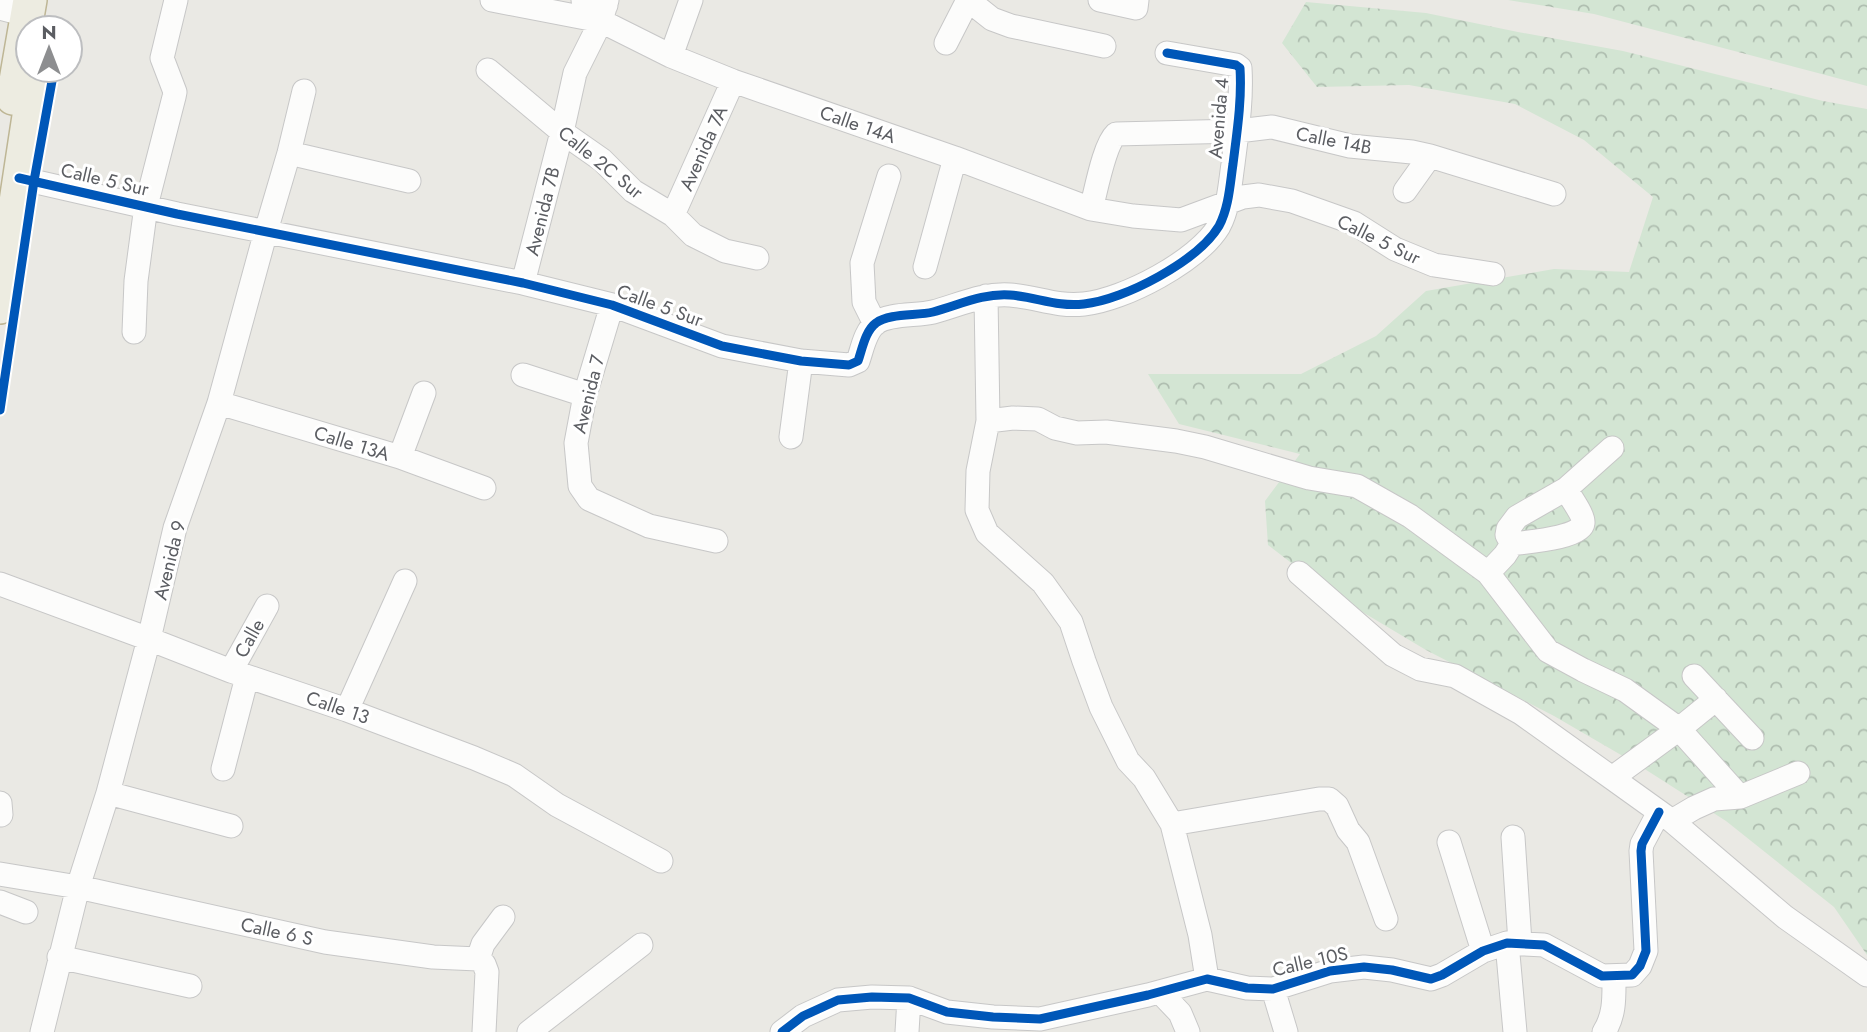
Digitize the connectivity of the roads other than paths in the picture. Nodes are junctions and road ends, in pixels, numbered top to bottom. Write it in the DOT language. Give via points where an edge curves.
graph roads {
  1 [pos="176,0"];
  2 [pos="492,0"];
  3 [pos="583,0"];
  4 [pos="691,0"];
  5 [pos="968,0"];
  6 [pos="1100,0"];
  7 [pos="1136,4"];
  8 [pos="605,9"];
  9 [pos="30,10"];
  10 [pos="946,43"];
  11 [pos="1104,46"];
  12 [pos="1167,53"];
  13 [pos="671,56"];
  14 [pos="488,70"];
  15 [pos="733,81"];
  16 [pos="32,84"];
  17 [pos="304,91"];
  18 [pos="1237,131"];
  19 [pos="562,132"];
  20 [pos="289,153"];
  21 [pos="1430,156"];
  22 [pos="955,158"];
  23 [pos="10,174"];
  24 [pos="889,176"];
  25 [pos="409,181"];
  26 [pos="1405,191"];
  27 [pos="1554,194"];
  28 [pos="1227,203"];
  29 [pos="145,206"];
  30 [pos="1091,209"];
  31 [pos="673,215"];
  32 [pos="266,231"];
  33 [pos="757,258"];
  34 [pos="925,267"];
  35 [pos="1493,274"];
  36 [pos="523,283"];
  37 [pos="986,296"];
  38 [pos="612,305"];
  39 [pos="0,307"];
  40 [pos="875,324"];
  41 [pos="134,332"];
  42 [pos="801,361"];
  43 [pos="523,375"];
  44 [pos="424,393"];
  45 [pos="585,395"];
  46 [pos="219,402"];
  47 [pos="988,421"];
  48 [pos="791,436"];
  49 [pos="1612,449"];
  50 [pos="400,457"];
  51 [pos="484,488"];
  52 [pos="1566,489"];
  53 [pos="716,541"];
  54 [pos="1512,544"];
  55 [pos="1299,573"];
  56 [pos="1488,573"];
  57 [pos="405,581"];
  58 [pos="0,584"];
  59 [pos="267,606"];
  60 [pos="149,639"];
  61 [pos="239,674"];
  62 [pos="1694,676"];
  63 [pos="1716,699"];
  64 [pos="347,709"];
  65 [pos="1679,729"];
  66 [pos="1752,738"];
  67 [pos="223,769"];
  68 [pos="1798,773"];
  69 [pos="1612,778"];
  70 [pos="108,793"];
  71 [pos="1740,797"];
  72 [pos="1666,817"];
  73 [pos="1172,824"];
  74 [pos="232,826"];
  75 [pos="1513,837"];
  76 [pos="1449,842"];
  77 [pos="661,861"];
  78 [pos="0,874"];
  79 [pos="78,887"];
  80 [pos="0,902"];
  81 [pos="26,912"];
  82 [pos="503,917"];
  83 [pos="1386,919"];
  84 [pos="1514,943"];
  85 [pos="641,946"];
  86 [pos="1483,951"];
  87 [pos="59,957"];
  88 [pos="478,959"];
  89 [pos="1867,975"];
  90 [pos="1614,977"];
  91 [pos="1207,979"];
  92 [pos="190,986"];
  93 [pos="1273,989"];
  94 [pos="1160,992"];
  95 [pos="909,998"];
  96 [pos="1075,1022"];
  97 [pos="43,1032"];
  98 [pos="484,1032"];
  99 [pos="529,1032"];
  100 [pos="782,1032"];
  101 [pos="906,1032"];
  102 [pos="1188,1032"];
  103 [pos="1286,1032"];
  104 [pos="1515,1032"];
  105 [pos="1604,1032"];
  1 -- 29 [label="street" via="162,58 175,92"];
  2 -- 8 [label="street, Calle 14A"];
  3 -- 8 [label="street, Calle 14A"];
  4 -- 13 [label="street"];
  5 -- 10 [label="street"];
  5 -- 11 [label="street" via="992,19 1011,26"];
  6 -- 7 [label="street"];
  8 -- 13 [label="street, Calle 14A"];
  8 -- 19 [label="street, Avenida 7B" via="575,73"];
  9 -- 23 [label="highway"];
  12 -- 18 [label="street, Avenida 4" via="1240,68"];
  13 -- 15 [label="street, Calle 14A"];
  14 -- 19 [label="street, Calle 2C Sur"];
  15 -- 22 [label="street, Calle 14A"];
  15 -- 31 [label="street, Avenida 7A"];
  16 -- 23 [label="highway"];
  17 -- 20 [label="street, Avenida 9"];
  18 -- 21 [label="street, Calle 14B" via="1272,127 1350,146"];
  18 -- 28 [label="street, Avenida 4"];
  18 -- 30 [label="street, Calle 14B" via="1116,134"];
  19 -- 31 [label="street, Calle 2C Sur" via="602,160 633,191"];
  19 -- 36 [label="street, Avenida 7B"];
  20 -- 25 [label="street"];
  20 -- 32 [label="street, Avenida 9"];
  21 -- 26 [label="street"];
  21 -- 27 [label="street, Calle 14B"];
  22 -- 30 [label="street, Calle 14A"];
  22 -- 34 [label="street"];
  23 -- 29 [label="street, Calle 5 Sur"];
  23 -- 39 [label="highway"];
  24 -- 40 [label="street" via="862,263 864,302"];
  28 -- 30 [label="street, Calle 14A" via="1181,220"];
  28 -- 35 [label="street, Calle 5 Sur" via="1259,195 1292,201 1354,223 1395,249 1434,265"];
  28 -- 37 [label="street" via="1220,225 1206,243 1170,270 1126,293 1086,304 1059,305 1008,295"];
  29 -- 32 [label="street, Calle 5 Sur"];
  29 -- 41 [label="street"];
  31 -- 33 [label="street, Calle 2C Sur" via="693,235 725,251"];
  32 -- 36 [label="street, Calle 5 Sur"];
  32 -- 46 [label="street, Avenida 9"];
  36 -- 38 [label="street, Calle 5 Sur"];
  37 -- 40 [label="street"];
  37 -- 47 [label="street"];
  38 -- 42 [label="street, Calle 5 Sur" via="722,346"];
  38 -- 45 [label="street, Avenida 7"];
  40 -- 42 [label="street, Calle 5 Sur" via="855,364"];
  42 -- 48 [label="street"];
  43 -- 45 [label="street"];
  44 -- 50 [label="street"];
  45 -- 53 [label="street, Avenida 7" via="576,443 580,486 589,499 649,526"];
  46 -- 50 [label="street, Calle 13A"];
  46 -- 60 [label="street, Avenida 9" via="175,528"];
  47 -- 56 [label="street" via="1038,419 1077,433 1176,441 1309,478 1357,486 1410,516"];
  47 -- 73 [label="street" via="978,471 977,510 988,533 1043,583 1071,622 1101,707 1128,761"];
  49 -- 52 [label="street"];
  50 -- 51 [label="street, Calle 13A"];
  52 -- 54 [label="street" via="1517,517 1508,529"];
  52 -- 54 [label="street" via="1583,519 1580,530"];
  54 -- 56 [label="street"];
  55 -- 69 [label="street" via="1393,655 1420,669 1455,676 1521,713"];
  56 -- 65 [label="street" via="1548,651 1625,690"];
  57 -- 64 [label="street"];
  58 -- 60 [label="street, Calle 13"];
  59 -- 61 [label="street, Calle"];
  60 -- 61 [label="street, Calle 13"];
  60 -- 70 [label="street, Avenida 9"];
  61 -- 64 [label="street, Calle 13"];
  61 -- 67 [label="street, Calle"];
  62 -- 63 [label="street"];
  63 -- 65 [label="street"];
  63 -- 66 [label="street"];
  64 -- 77 [label="street, Calle 13" via="514,775 556,805"];
  65 -- 69 [label="street"];
  65 -- 71 [label="street"];
  68 -- 71 [label="street"];
  69 -- 72 [label="street"];
  70 -- 74 [label="street"];
  70 -- 79 [label="street, Avenida 9"];
  71 -- 72 [label="street" via="1714,799"];
  72 -- 89 [label="street" via="1785,917"];
  72 -- 90 [label="street" via="1642,844 1646,951 1632,975"];
  73 -- 83 [label="street" via="1329,799 1358,842"];
  73 -- 91 [label="street"];
  75 -- 84 [label="street"];
  76 -- 86 [label="street"];
  78 -- 79 [label="street, Calle 6 S"];
  79 -- 87 [label="street, Avenida 9"];
  79 -- 88 [label="street, Calle 6 S" via="325,942"];
  80 -- 81 [label="street"];
  82 -- 88 [label="street"];
  84 -- 86 [label="street, Calle 10S"];
  84 -- 90 [label="street, Calle 10S" via="1545,945 1602,976"];
  84 -- 104 [label="street"];
  85 -- 99 [label="street"];
  86 -- 93 [label="street, Calle 10S" via="1431,979 1364,967 1330,971"];
  87 -- 92 [label="street"];
  87 -- 97 [label="street, Avenida 9"];
  88 -- 98 [label="street" via="487,972"];
  90 -- 105 [label="street" via="1613,1010"];
  91 -- 93 [label="street, Calle 10S"];
  91 -- 94 [label="street, Calle 10S"];
  93 -- 103 [label="street"];
  94 -- 96 [label="street, Calle 10S"];
  94 -- 102 [label="street" via="1180,1013"];
  95 -- 96 [label="street, Calle 10S" via="947,1012"];
  95 -- 100 [label="street, Calle 10S" via="838,1000"];
  95 -- 101 [label="street"];
}
